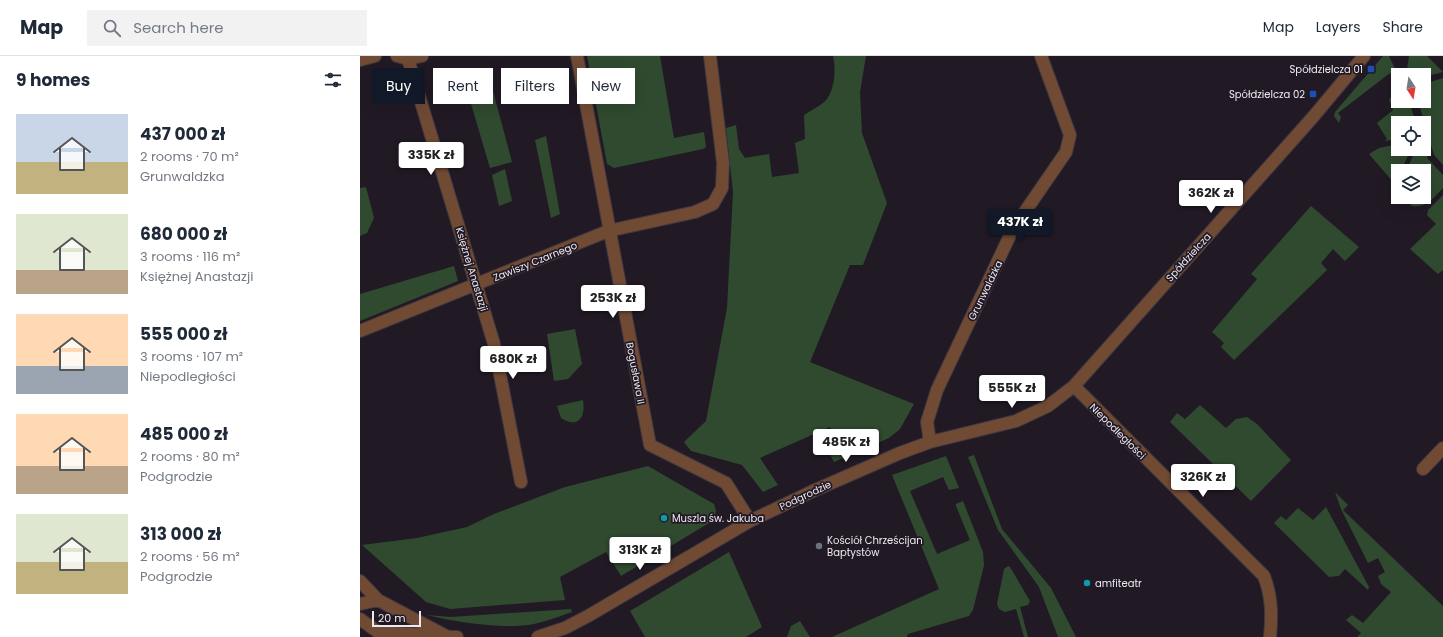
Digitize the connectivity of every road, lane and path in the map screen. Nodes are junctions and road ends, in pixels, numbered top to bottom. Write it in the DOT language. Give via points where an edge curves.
graph roads {
  1 [pos="375,56"];
  2 [pos="422,56"];
  3 [pos="577,56"];
  4 [pos="710,56"];
  5 [pos="1041,56"];
  6 [pos="1364,56"];
  7 [pos="403,58"];
  8 [pos="360,60"];
  9 [pos="608,231"];
  10 [pos="477,285"];
  11 [pos="360,331"];
  12 [pos="1074,386"];
  13 [pos="930,442"];
  14 [pos="1443,448"];
  15 [pos="1422,468"];
  16 [pos="522,482"];
  17 [pos="750,521"];
  18 [pos="360,581"];
  19 [pos="378,600"];
  20 [pos="360,604"];
  21 [pos="360,619"];
  22 [pos="374,634"];
  23 [pos="448,636"];
  24 [pos="458,637"];
  25 [pos="538,637"];
  26 [pos="1270,637"];
  1 -- 8 [label="street"];
  2 -- 7 [label="street"];
  3 -- 9 [label="street, Bogusława II"];
  4 -- 9 [label="street, Zawiszy Czarnego" via="723,163 722,188 713,204 695,212"];
  5 -- 13 [label="street, Grunwaldzka" via="1070,135 1066,152 1014,229 937,390 927,422"];
  6 -- 12 [label="street, Spółdzielcza"];
  7 -- 10 [label="street, Księżnej Anastazji"];
  9 -- 10 [label="street, Zawiszy Czarnego"];
  9 -- 17 [label="street, Bogusława II" via="650,445 726,483"];
  10 -- 11 [label="street, Zawiszy Czarnego"];
  10 -- 16 [label="street, Księżnej Anastazji" via="494,344"];
  12 -- 13 [label="street, Podgrodzie" via="1048,406 1016,421"];
  12 -- 26 [label="street, Niepodległości" via="1264,576 1272,604"];
  13 -- 17 [label="street, Podgrodzie" via="813,491"];
  14 -- 15 [label="street"];
  17 -- 25 [label="street, Podgrodzie" via="588,616 565,628"];
  18 -- 19 [label="street"];
  19 -- 20 [label="street"];
  19 -- 23 [label="street"];
  21 -- 22 [label="street"];
  22 -- 23 [label="street"];
  23 -- 24 [label="street"];
}
